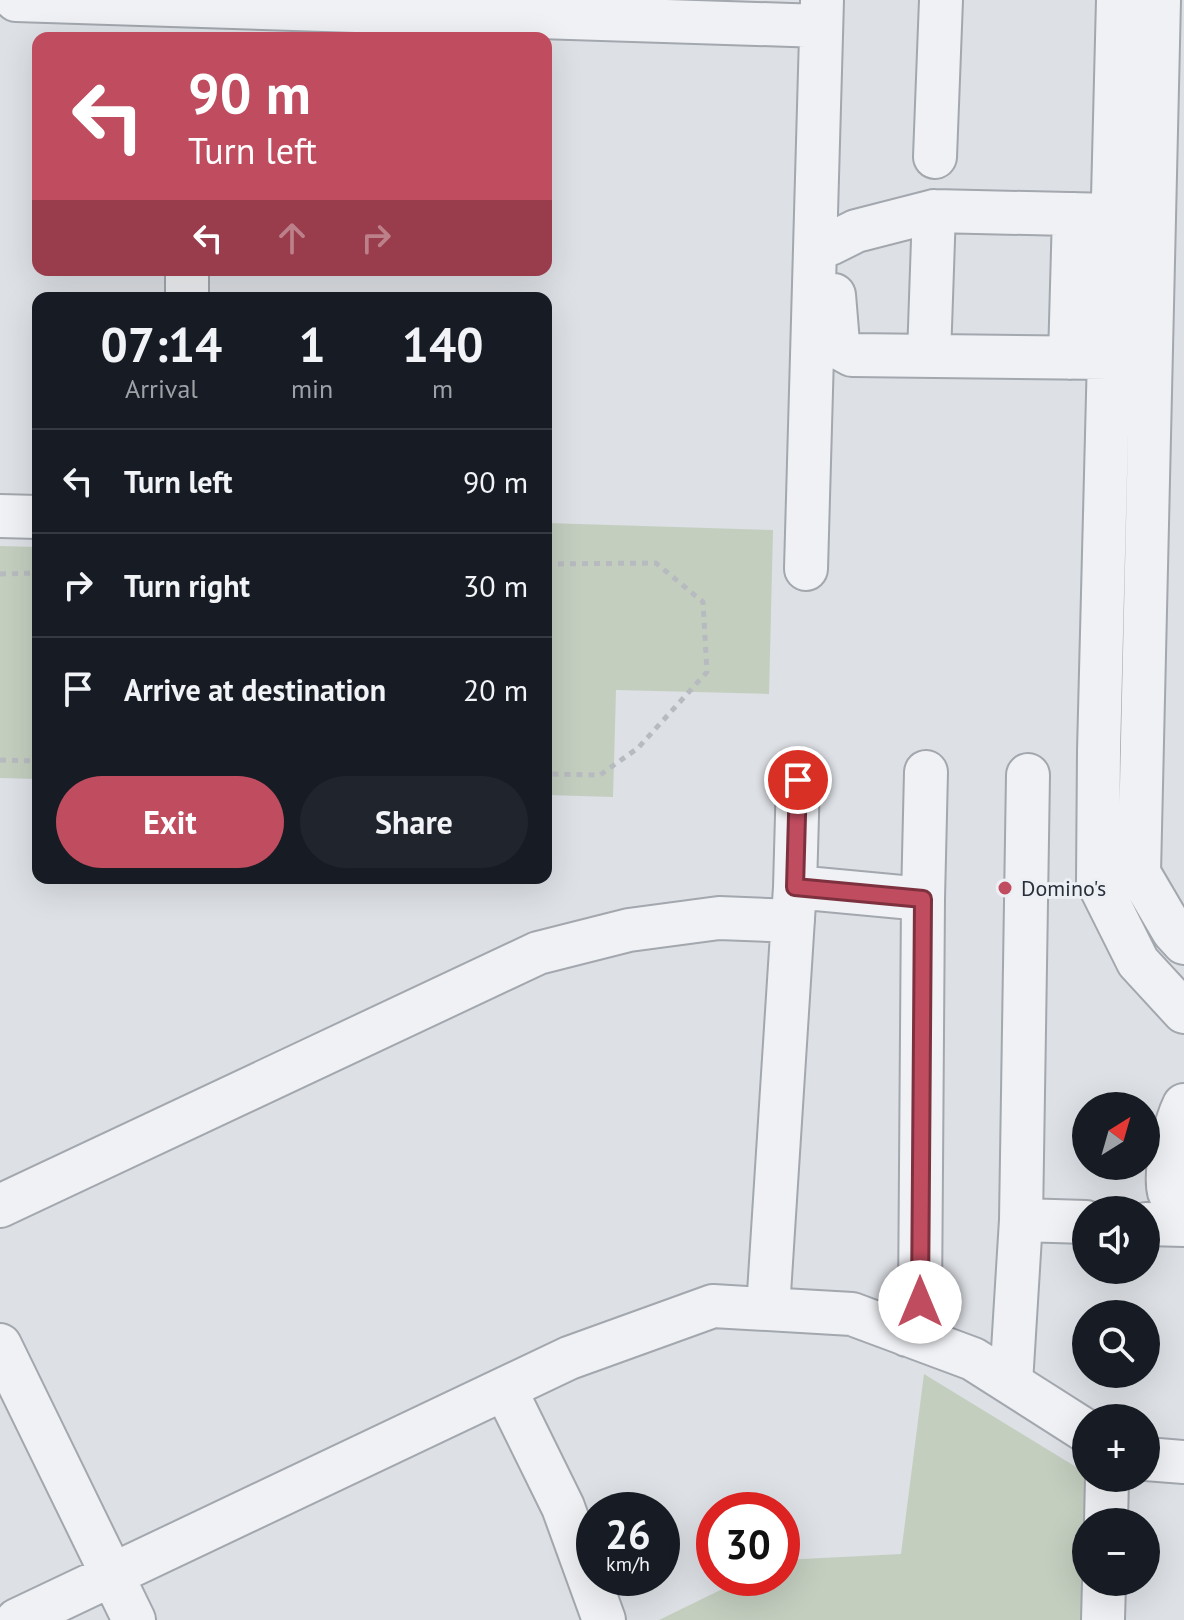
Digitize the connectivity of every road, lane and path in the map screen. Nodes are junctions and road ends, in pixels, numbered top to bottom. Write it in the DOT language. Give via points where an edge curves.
graph roads {
  1 [pos="16,0"];
  2 [pos="941,0"];
  3 [pos="1118,0"];
  4 [pos="1159,0"];
  5 [pos="822,13"];
  6 [pos="195,22"];
  7 [pos="935,157"];
  8 [pos="934,211"];
  9 [pos="1093,215"];
  10 [pos="822,243"];
  11 [pos="929,356"];
  12 [pos="1151,356"];
  13 [pos="1089,358"];
  14 [pos="0,516"];
  15 [pos="32,517"];
  16 [pos="552,564"];
  17 [pos="806,569"];
  18 [pos="32,573"];
  19 [pos="0,574"];
  20 [pos="0,760"];
  21 [pos="32,761"];
  22 [pos="926,772"];
  23 [pos="552,774"];
  24 [pos="1028,775"];
  25 [pos="798,780"];
  26 [pos="923,899"];
  27 [pos="794,904"];
  28 [pos="1184,943"];
  29 [pos="1184,1012"];
  30 [pos="1184,1105"];
  31 [pos="0,1206"];
  32 [pos="1184,1212"];
  33 [pos="1021,1220"];
  34 [pos="1072,1222"];
  35 [pos="1160,1224"];
  36 [pos="1184,1225"];
  37 [pos="768,1309"];
  38 [pos="907,1335"];
  39 [pos="0,1345"];
  40 [pos="1011,1383"];
  41 [pos="505,1389"];
  42 [pos="1072,1422"];
  43 [pos="1160,1460"];
  44 [pos="1184,1462"];
  45 [pos="111,1576"];
  46 [pos="1104,1596"];
  47 [pos="17,1620"];
  48 [pos="134,1620"];
  49 [pos="604,1620"];
  50 [pos="1103,1620"];
  1 -- 6 [label="street"];
  2 -- 7 [label="street"];
  3 -- 9 [label="street"];
  4 -- 12 [label="street"];
  5 -- 6 [label="street"];
  5 -- 10 [label="street"];
  8 -- 9 [label="street"];
  8 -- 10 [label="street"];
  8 -- 11 [label="street"];
  9 -- 13 [label="street"];
  10 -- 11 [label="street" via="841,349 852,355"];
  10 -- 17 [label="street"];
  11 -- 13 [label="street"];
  12 -- 13 [label="street"];
  12 -- 28 [label="street" via="1139,873"];
  13 -- 29 [label="street" via="1098,882 1138,962"];
  14 -- 15 [label="street"];
  16 -- 23 [label="path" via="656,563 703,602 707,672 638,748 600,775"];
  18 -- 19 [label="path"];
  20 -- 21 [label="path"];
  22 -- 26 [label="street"];
  24 -- 33 [label="street"];
  25 -- 27 [label="street"];
  26 -- 27 [label="street"];
  26 -- 38 [label="street" via="920,1302"];
  27 -- 31 [label="street" via="629,930 538,953"];
  27 -- 37 [label="street"];
  30 -- 32 [label="street" via="1169,1166 1169,1193"];
  33 -- 34 [label="street"];
  33 -- 40 [label="street"];
  35 -- 36 [label="street"];
  37 -- 38 [label="street" via="852,1314"];
  37 -- 41 [label="street" via="713,1306 569,1358"];
  38 -- 40 [label="street" via="973,1359"];
  39 -- 45 [label="street"];
  40 -- 42 [label="street"];
  41 -- 45 [label="street"];
  41 -- 49 [label="street" via="563,1507"];
  43 -- 44 [label="street"];
  45 -- 47 [label="street"];
  45 -- 48 [label="street"];
  46 -- 50 [label="street"];
}
